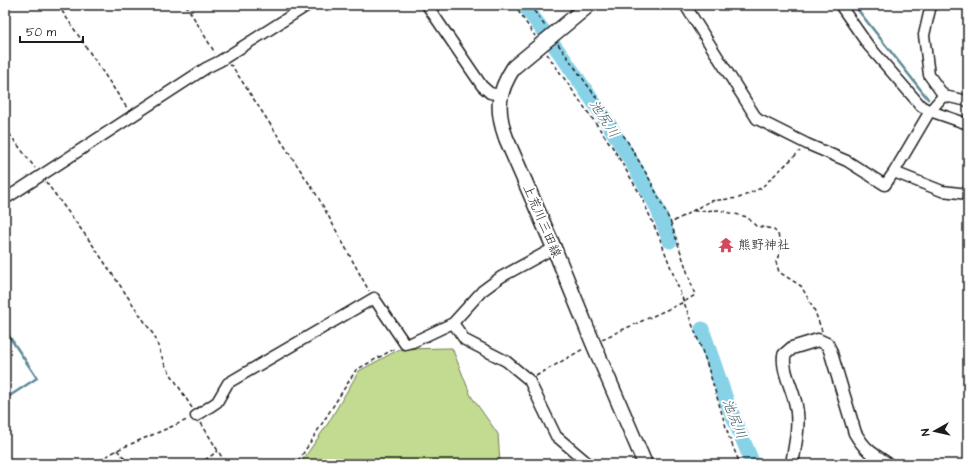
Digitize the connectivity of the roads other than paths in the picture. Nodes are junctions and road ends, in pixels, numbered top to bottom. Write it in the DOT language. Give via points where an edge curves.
graph roads {
  1 [pos="308,5"];
  2 [pos="427,5"];
  3 [pos="589,5"];
  4 [pos="685,5"];
  5 [pos="840,5"];
  6 [pos="931,5"];
  7 [pos="500,95"];
  8 [pos="944,96"];
  9 [pos="968,101"];
  10 [pos="930,111"];
  11 [pos="968,124"];
  12 [pos="894,172"];
  13 [pos="968,194"];
  14 [pos="5,199"];
  15 [pos="554,248"];
  16 [pos="453,323"];
  17 [pos="196,416"];
  18 [pos="641,463"];
  19 [pos="589,464"];
  20 [pos="792,464"];
  21 [pos="888,464"];
  1 -- 14 [label="street"];
  2 -- 7 [label="street" via="482,86 490,93"];
  3 -- 7 [label="main road, 上荒川三田線" via="514,67 505,80"];
  4 -- 12 [label="street" via="757,120 847,161 885,185"];
  5 -- 10 [label="street" via="868,45 922,106"];
  6 -- 8 [label="street" via="924,35 929,75"];
  7 -- 15 [label="main road, 上荒川三田線" via="501,124"];
  8 -- 9 [label="street"];
  8 -- 10 [label="street"];
  10 -- 11 [label="street"];
  10 -- 12 [label="street"];
  12 -- 13 [label="street" via="942,191"];
  15 -- 16 [label="street" via="501,277 482,291"];
  15 -- 18 [label="main road, 上荒川三田線"];
  16 -- 17 [label="street" via="405,344 374,298 228,383 217,402"];
  16 -- 19 [label="street" via="465,340 506,361 529,380 556,436"];
  20 -- 21 [label="street" via="798,428 796,404 784,366 784,355 792,348 818,340 827,344 830,350 855,433 871,454"];
}
